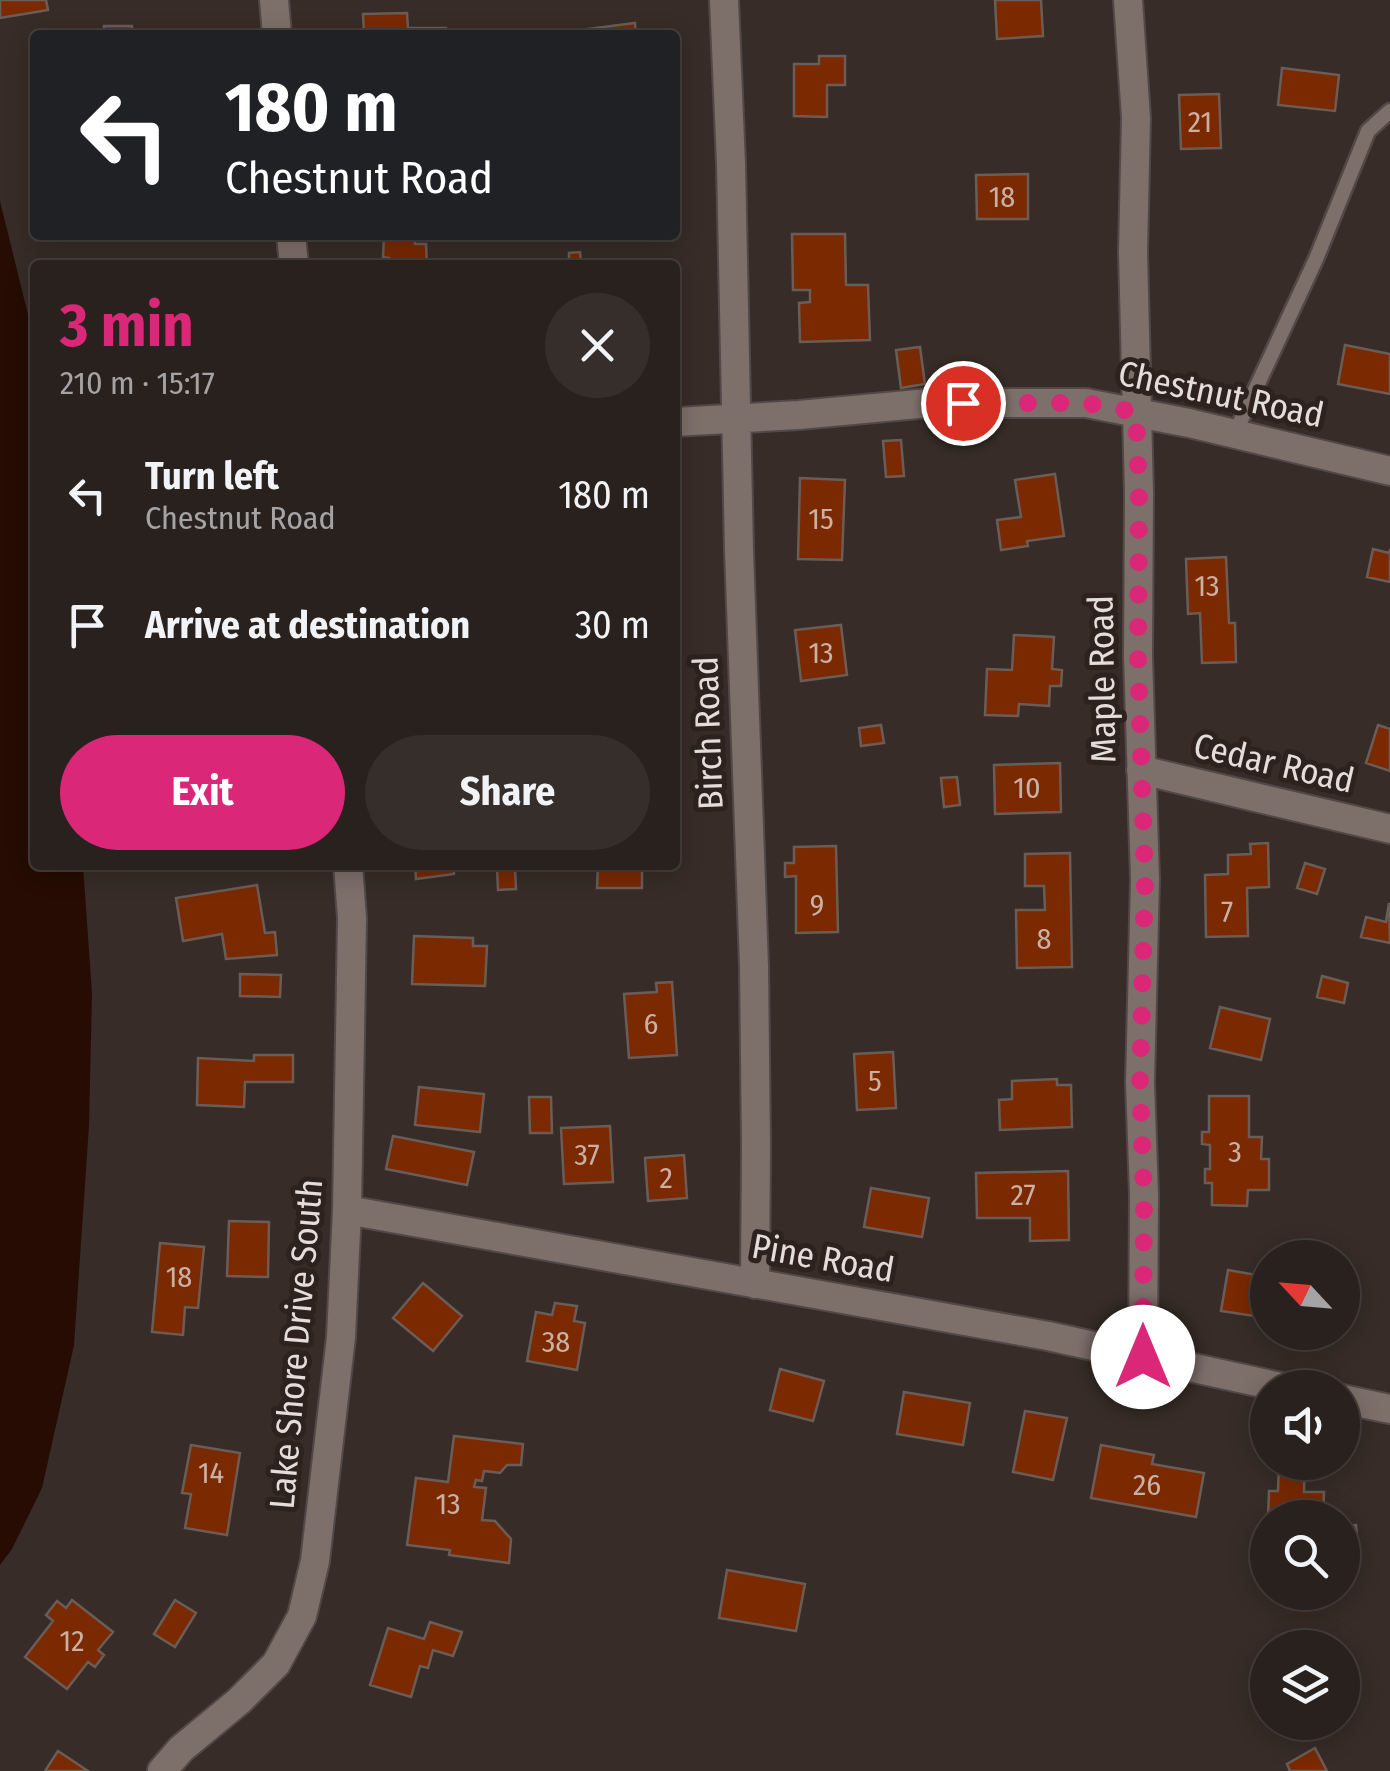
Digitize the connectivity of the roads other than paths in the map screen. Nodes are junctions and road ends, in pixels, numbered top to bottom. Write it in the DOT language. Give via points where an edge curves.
graph roads {
  1 [pos="274,0"];
  2 [pos="724,0"];
  3 [pos="1128,0"];
  4 [pos="277,30"];
  5 [pos="1390,110"];
  6 [pos="1136,412"];
  7 [pos="736,419"];
  8 [pos="680,422"];
  9 [pos="1235,433"];
  10 [pos="1390,471"];
  11 [pos="1142,770"];
  12 [pos="1390,828"];
  13 [pos="348,870"];
  14 [pos="348,1210"];
  15 [pos="755,1284"];
  16 [pos="1143,1357"];
  17 [pos="1250,1380"];
  18 [pos="1360,1403"];
  19 [pos="1390,1409"];
  20 [pos="162,1771"];
  1 -- 4 [label="street"];
  2 -- 7 [label="street, Birch Road"];
  3 -- 6 [label="street, Maple Road" via="1136,118"];
  5 -- 9 [label="lane" via="1368,132"];
  6 -- 7 [label="street, Chestnut Road" via="1086,403 929,403"];
  6 -- 9 [label="street, Chestnut Road"];
  6 -- 11 [label="street, Maple Road"];
  7 -- 8 [label="street, Chestnut Road"];
  7 -- 15 [label="street, Birch Road" via="754,966"];
  9 -- 10 [label="street, Chestnut Road"];
  11 -- 12 [label="street, Cedar Road"];
  11 -- 16 [label="street, Maple Road"];
  13 -- 14 [label="street, Lake Shore Drive South"];
  14 -- 15 [label="street, Pine Road"];
  14 -- 20 [label="street, Lake Shore Drive South" via="327,1464 302,1616 276,1664"];
  15 -- 16 [label="street, Pine Road"];
  16 -- 17 [label="street, Pine Road"];
  18 -- 19 [label="street"];
}
